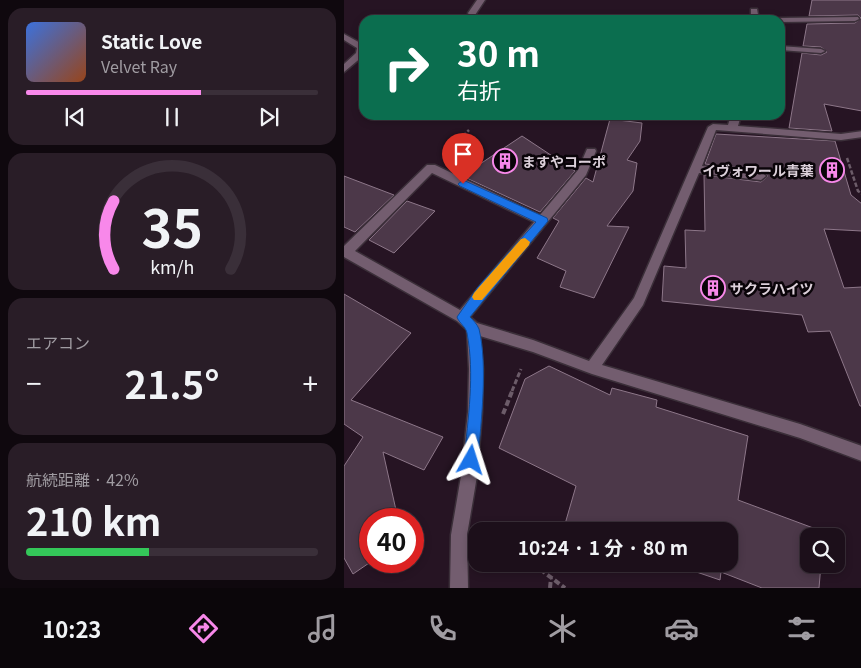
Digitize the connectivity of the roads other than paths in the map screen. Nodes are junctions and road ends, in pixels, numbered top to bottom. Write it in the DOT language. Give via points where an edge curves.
graph roads {
  1 [pos="481,0"];
  2 [pos="754,11"];
  3 [pos="472,13"];
  4 [pos="754,15"];
  5 [pos="854,19"];
  6 [pos="785,20"];
  7 [pos="344,36"];
  8 [pos="359,46"];
  9 [pos="785,48"];
  10 [pos="821,51"];
  11 [pos="359,55"];
  12 [pos="344,69"];
  13 [pos="735,120"];
  14 [pos="732,129"];
  15 [pos="861,134"];
  16 [pos="591,151"];
  17 [pos="696,170"];
  18 [pos="761,176"];
  19 [pos="543,221"];
  20 [pos="345,252"];
  21 [pos="462,317"];
  22 [pos="473,328"];
  23 [pos="592,368"];
  24 [pos="861,454"];
  25 [pos="459,588"];
  1 -- 3 [label="street"];
  2 -- 4 [label="street"];
  5 -- 6 [label="street"];
  7 -- 8 [label="street"];
  9 -- 10 [label="street"];
  11 -- 12 [label="street"];
  13 -- 14 [label="street"];
  14 -- 15 [label="street" via="841,137"];
  14 -- 17 [label="street" via="713,127"];
  16 -- 19 [label="street" via="582,172"];
  17 -- 18 [label="street"];
  17 -- 23 [label="street" via="638,301"];
  19 -- 20 [label="street" via="431,168"];
  19 -- 21 [label="street"];
  20 -- 21 [label="street"];
  21 -- 22 [label="street"];
  22 -- 23 [label="street"];
  22 -- 25 [label="street" via="475,412 459,535"];
  23 -- 24 [label="street" via="800,431"];
}
